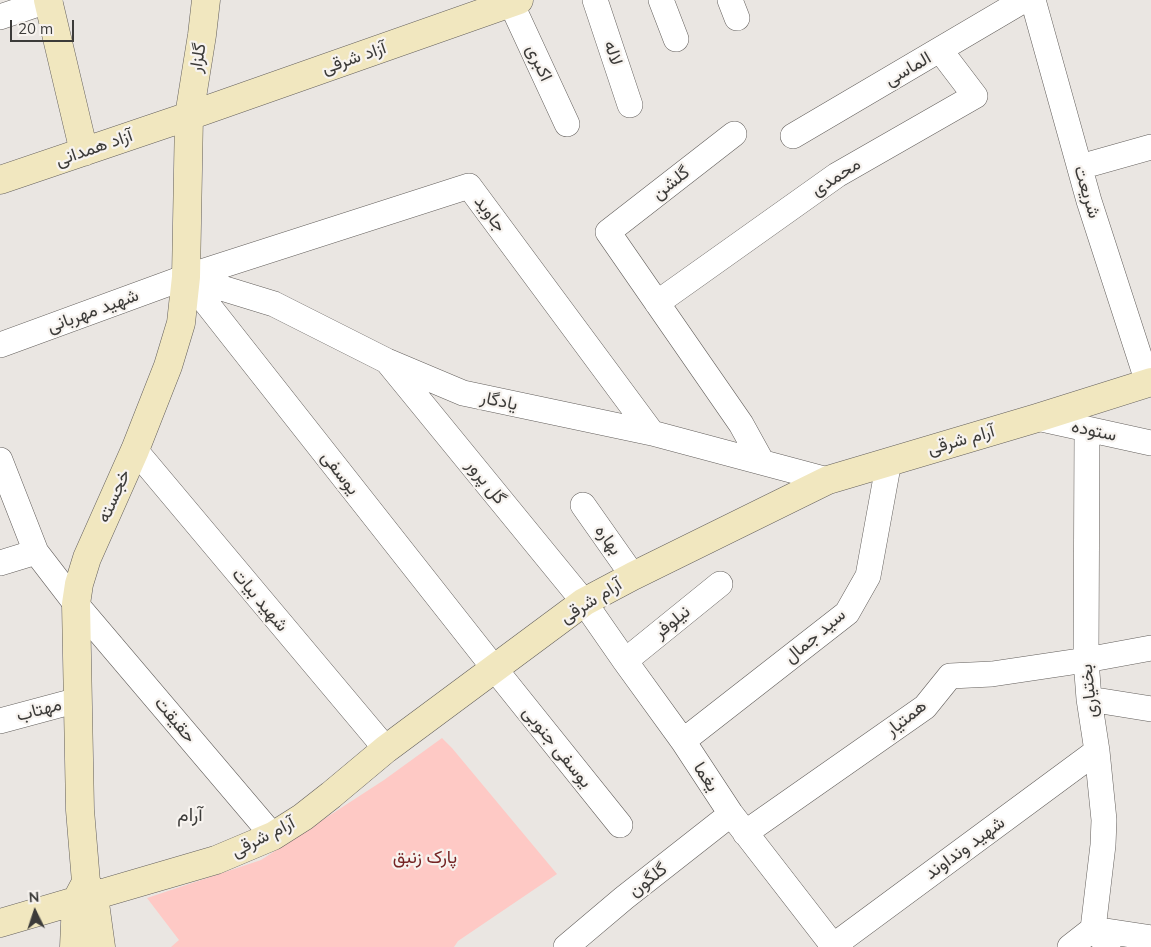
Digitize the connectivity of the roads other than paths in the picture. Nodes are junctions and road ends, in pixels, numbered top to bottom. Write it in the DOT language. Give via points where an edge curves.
graph roads {
  1 [pos="48,0"];
  2 [pos="206,0"];
  3 [pos="595,0"];
  4 [pos="661,0"];
  5 [pos="1024,0"];
  6 [pos="1032,0"];
  7 [pos="515,1"];
  8 [pos="0,17"];
  9 [pos="676,39"];
  10 [pos="940,50"];
  11 [pos="630,105"];
  12 [pos="189,116"];
  13 [pos="567,124"];
  14 [pos="734,134"];
  15 [pos="792,136"];
  16 [pos="1151,147"];
  17 [pos="84,152"];
  18 [pos="1080,167"];
  19 [pos="0,180"];
  20 [pos="186,277"];
  21 [pos="657,303"];
  22 [pos="0,345"];
  23 [pos="387,361"];
  24 [pos="1149,383"];
  25 [pos="1037,418"];
  26 [pos="1087,429"];
  27 [pos="652,433"];
  28 [pos="1151,443"];
  29 [pos="135,450"];
  30 [pos="0,460"];
  31 [pos="889,461"];
  32 [pos="762,462"];
  33 [pos="828,480"];
  34 [pos="583,505"];
  35 [pos="36,552"];
  36 [pos="0,563"];
  37 [pos="634,576"];
  38 [pos="720,584"];
  39 [pos="584,602"];
  40 [pos="76,604"];
  41 [pos="1151,648"];
  42 [pos="1086,660"];
  43 [pos="625,661"];
  44 [pos="494,668"];
  45 [pos="1088,699"];
  46 [pos="78,700"];
  47 [pos="1151,709"];
  48 [pos="0,721"];
  49 [pos="683,741"];
  50 [pos="386,749"];
  51 [pos="1097,751"];
  52 [pos="738,824"];
  53 [pos="620,825"];
  54 [pos="273,836"];
  55 [pos="85,893"];
  56 [pos="0,923"];
  57 [pos="1100,938"];
  58 [pos="1151,938"];
  59 [pos="827,945"];
  60 [pos="74,947"];
  61 [pos="101,947"];
  62 [pos="566,947"];
  63 [pos="1070,947"];
  1 -- 8 [label="street"];
  1 -- 17 [label="street"];
  2 -- 12 [label="street, گلزار"];
  3 -- 11 [label="street, لاله"];
  4 -- 9 [label="street"];
  5 -- 10 [label="street, الماسی"];
  6 -- 18 [label="street, شریعت"];
  7 -- 12 [label="street, آزاد شرقی"];
  7 -- 13 [label="street, اکبری"];
  10 -- 15 [label="street, الماسی"];
  10 -- 21 [label="street, محمدی" via="975,96 836,175"];
  12 -- 17 [label="street, آزاد همدانی"];
  12 -- 20 [label="street, خجسته"];
  14 -- 21 [label="street, گلشن" via="608,232"];
  16 -- 18 [label="street"];
  17 -- 19 [label="street, آزاد همدانی"];
  18 -- 24 [label="street, شریعت"];
  20 -- 22 [label="street, شهید مهربانی"];
  20 -- 23 [label="street, یادگار" via="274,304"];
  20 -- 27 [label="street, جاوید" via="469,186"];
  20 -- 29 [label="street, خجسته" via="181,322 168,366"];
  20 -- 44 [label="street, یوسفی"];
  21 -- 32 [label="street" via="741,424"];
  23 -- 27 [label="street, یادگار" via="463,394"];
  23 -- 39 [label="street, گل پرور"];
  24 -- 25 [label="street, آرام شرقی"];
  25 -- 26 [label="street, ستوده"];
  25 -- 31 [label="street, آرام شرقی"];
  26 -- 28 [label="street, ستوده"];
  26 -- 42 [label="street, بختیاری"];
  27 -- 32 [label="street, یادگار"];
  29 -- 40 [label="street, خجسته" via="87,558"];
  29 -- 50 [label="street, شهید بیات"];
  30 -- 35 [label="street, حقیقت"];
  31 -- 33 [label="street, آرام شرقی"];
  31 -- 49 [label="street, سید جمال" via="868,576 847,613"];
  32 -- 33 [label="street, یادگار"];
  33 -- 37 [label="street, آرام شرقی"];
  34 -- 37 [label="street, بهاره"];
  35 -- 36 [label="street"];
  35 -- 40 [label="street, حقیقت"];
  37 -- 39 [label="street, آرام شرقی"];
  38 -- 43 [label="street, نیلوفر"];
  39 -- 43 [label="street, یغما"];
  39 -- 44 [label="street, آرام شرقی"];
  40 -- 46 [label="street, خجسته"];
  40 -- 54 [label="street, حقیقت"];
  41 -- 42 [label="street"];
  42 -- 45 [label="street, بختیاری"];
  42 -- 52 [label="street, همتیار" via="992,674 950,676 925,706"];
  43 -- 49 [label="street, یغما"];
  44 -- 50 [label="street, آرام شرقی"];
  44 -- 53 [label="street, یوسفی جنوبی"];
  45 -- 47 [label="street"];
  45 -- 51 [label="street, بختیاری"];
  46 -- 48 [label="street, مهتاب"];
  46 -- 55 [label="street, خجسته"];
  49 -- 52 [label="street, یغما"];
  50 -- 54 [label="street, آرام شرقی" via="324,801"];
  51 -- 57 [label="street, بختیاری" via="1104,820"];
  51 -- 59 [label="street, شهید ونداوند"];
  52 -- 59 [label="street, یغما"];
  52 -- 62 [label="street, گلگون" via="624,898"];
  54 -- 55 [label="street, آرام شرقی" via="216,860"];
  55 -- 56 [label="street, آرام شرقی"];
  55 -- 60 [label="street, خجسته"];
  55 -- 61 [label="street, خجسته"];
  57 -- 58 [label="street"];
  57 -- 63 [label="street"];
}
